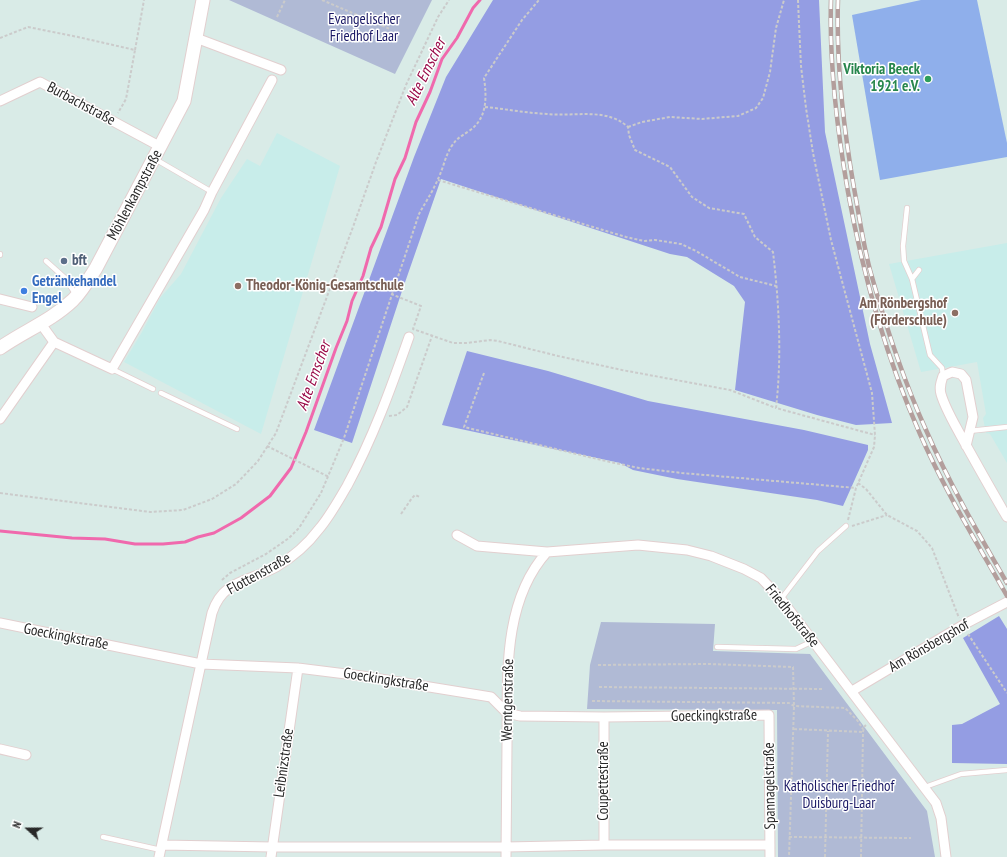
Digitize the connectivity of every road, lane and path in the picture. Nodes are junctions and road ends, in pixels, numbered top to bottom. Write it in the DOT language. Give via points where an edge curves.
graph roads {
  1 [pos="144,0"];
  2 [pos="203,0"];
  3 [pos="284,0"];
  4 [pos="322,0"];
  5 [pos="449,0"];
  6 [pos="539,0"];
  7 [pos="784,0"];
  8 [pos="798,0"];
  9 [pos="277,18"];
  10 [pos="390,29"];
  11 [pos="0,38"];
  12 [pos="196,38"];
  13 [pos="136,50"];
  14 [pos="281,70"];
  15 [pos="272,80"];
  16 [pos="0,101"];
  17 [pos="485,107"];
  18 [pos="114,121"];
  19 [pos="628,126"];
  20 [pos="161,147"];
  21 [pos="155,159"];
  22 [pos="438,180"];
  23 [pos="212,192"];
  24 [pos="907,208"];
  25 [pos="46,261"];
  26 [pos="919,270"];
  27 [pos="912,279"];
  28 [pos="776,286"];
  29 [pos="391,294"];
  30 [pos="76,296"];
  31 [pos="0,299"];
  32 [pos="32,307"];
  33 [pos="41,324"];
  34 [pos="432,336"];
  35 [pos="409,337"];
  36 [pos="54,342"];
  37 [pos="0,348"];
  38 [pos="112,369"];
  39 [pos="484,373"];
  40 [pos="943,376"];
  41 [pos="153,389"];
  42 [pos="161,393"];
  43 [pos="776,408"];
  44 [pos="381,414"];
  45 [pos="0,418"];
  46 [pos="1007,427"];
  47 [pos="237,429"];
  48 [pos="969,431"];
  49 [pos="875,435"];
  50 [pos="268,446"];
  51 [pos="966,446"];
  52 [pos="329,477"];
  53 [pos="858,483"];
  54 [pos="856,488"];
  55 [pos="0,493"];
  56 [pos="420,497"];
  57 [pos="401,514"];
  58 [pos="887,515"];
  59 [pos="1007,517"];
  60 [pos="846,526"];
  61 [pos="457,535"];
  62 [pos="547,552"];
  63 [pos="220,584"];
  64 [pos="781,599"];
  65 [pos="1007,602"];
  66 [pos="0,623"];
  67 [pos="963,624"];
  68 [pos="813,641"];
  69 [pos="717,647"];
  70 [pos="201,664"];
  71 [pos="298,668"];
  72 [pos="599,687"];
  73 [pos="824,689"];
  74 [pos="852,692"];
  75 [pos="1007,692"];
  76 [pos="508,713"];
  77 [pos="769,715"];
  78 [pos="604,717"];
  79 [pos="873,720"];
  80 [pos="794,729"];
  81 [pos="828,731"];
  82 [pos="863,732"];
  83 [pos="0,750"];
  84 [pos="26,755"];
  85 [pos="1007,770"];
  86 [pos="925,788"];
  87 [pos="103,837"];
  88 [pos="789,837"];
  89 [pos="825,837"];
  90 [pos="861,838"];
  91 [pos="911,838"];
  92 [pos="604,845"];
  93 [pos="770,845"];
  94 [pos="272,847"];
  95 [pos="506,847"];
  96 [pos="161,851"];
  97 [pos="271,857"];
  98 [pos="506,857"];
  99 [pos="770,857"];
  100 [pos="825,857"];
  101 [pos="861,857"];
  102 [pos="946,857"];
  1 -- 13 [label="path"];
  2 -- 12 [label="street, Möhlenkampstraße"];
  3 -- 9 [label="path"];
  4 -- 10 [label="path"];
  5 -- 50 [label="path" via="438,17 406,85 276,434"];
  6 -- 17 [label="path" via="522,20 484,78"];
  7 -- 19 [label="path" via="776,28 770,72 763,98 756,108 738,116 702,119 670,117"];
  8 -- 49 [label="path" via="801,66 813,153 831,240 872,393"];
  11 -- 13 [label="path" via="28,27"];
  12 -- 14 [label="street"];
  12 -- 20 [label="street, Möhlenkampstraße" via="184,102"];
  13 -- 18 [label="path" via="126,99"];
  15 -- 23 [label="street"];
  16 -- 18 [label="street, Burbachstraße" via="40,82"];
  17 -- 19 [label="path" via="548,114 602,114 621,120"];
  17 -- 22 [label="path" via="478,123 458,138 450,149"];
  18 -- 20 [label="street, Burbachstraße"];
  19 -- 28 [label="path" via="635,150 670,166 692,198 709,208 744,214 755,237 773,252"];
  20 -- 21 [label="street, Möhlenkampstraße"];
  21 -- 23 [label="lane"];
  21 -- 30 [label="street, Möhlenkampstraße" via="96,268"];
  22 -- 28 [label="path" via="626,237 681,244 696,250 740,277"];
  22 -- 29 [label="path" via="419,214"];
  23 -- 38 [label="street"];
  24 -- 27 [label="lane" via="904,261"];
  25 -- 30 [label="lane" via="65,278"];
  26 -- 27 [label="lane"];
  27 -- 40 [label="lane" via="930,355 942,368"];
  28 -- 43 [label="path" via="779,337"];
  29 -- 34 [label="path" via="421,306 413,328"];
  29 -- 52 [label="path"];
  30 -- 33 [label="street, Möhlenkampstraße"];
  31 -- 32 [label="street"];
  33 -- 36 [label="street"];
  33 -- 37 [label="street, Möhlenkampstraße"];
  34 -- 43 [label="path" via="460,344 490,340 622,370 730,390"];
  34 -- 44 [label="path" via="407,407 397,415"];
  35 -- 44 [label="street, Flottenstraße"];
  36 -- 38 [label="street"];
  36 -- 45 [label="street"];
  38 -- 41 [label="lane"];
  39 -- 54 [label="path" via="464,427 639,468"];
  40 -- 48 [label="street" via="952,372 961,374 966,380 973,417"];
  40 -- 51 [label="street" via="940,384 941,393"];
  42 -- 47 [label="lane"];
  43 -- 49 [label="path"];
  44 -- 70 [label="street, Flottenstraße" via="345,490 309,541 286,560 262,574 234,585 219,598 212,613"];
  46 -- 48 [label="lane"];
  48 -- 51 [label="street"];
  49 -- 53 [label="path" via="874,448"];
  50 -- 52 [label="path"];
  50 -- 55 [label="path" via="258,461 236,484 212,500 183,510 150,512"];
  51 -- 59 [label="street"];
  52 -- 63 [label="path" via="310,513 294,533 266,554 230,573"];
  53 -- 54 [label="path"];
  53 -- 58 [label="path"];
  54 -- 60 [label="path"];
  56 -- 57 [label="path" via="415,495"];
  58 -- 60 [label="path" via="854,526"];
  58 -- 67 [label="path" via="917,531 932,548"];
  60 -- 64 [label="lane" via="818,551"];
  61 -- 62 [label="street, Friedhofstraße" via="477,546"];
  62 -- 64 [label="street, Friedhofstraße" via="638,545 687,550 744,569 761,578"];
  62 -- 76 [label="street, Werntgenstraße" via="528,581 514,621 507,681"];
  64 -- 68 [label="street, Friedhofstraße"];
  65 -- 67 [label="street, Am Rönsbergshof"];
  66 -- 70 [label="street, Goeckingkstraße"];
  67 -- 74 [label="street, Am Rönsbergshof"];
  67 -- 75 [label="path"];
  68 -- 69 [label="lane" via="796,649"];
  68 -- 74 [label="street, Friedhofstraße"];
  70 -- 71 [label="street, Goeckingkstraße"];
  70 -- 96 [label="street, Flottenstraße"];
  71 -- 76 [label="street, Goeckingkstraße" via="491,697"];
  71 -- 94 [label="street, Leibnizstraße"];
  72 -- 73 [label="path"];
  74 -- 79 [label="street, Friedhofstraße"];
  76 -- 78 [label="street, Goeckingkstraße" via="520,716"];
  76 -- 95 [label="street, Werntgenstraße"];
  77 -- 78 [label="street, Goeckingkstraße"];
  77 -- 93 [label="street, Spannagelstraße"];
  78 -- 92 [label="street, Coupettestraße"];
  79 -- 82 [label="path" via="864,727"];
  79 -- 86 [label="street, Friedhofstraße"];
  80 -- 81 [label="path"];
  81 -- 82 [label="path"];
  81 -- 89 [label="path"];
  82 -- 90 [label="path"];
  83 -- 84 [label="street"];
  85 -- 86 [label="lane" via="961,774"];
  86 -- 102 [label="street, Friedhofstraße" via="936,803 941,818"];
  87 -- 96 [label="lane"];
  88 -- 89 [label="path"];
  89 -- 90 [label="path"];
  89 -- 100 [label="path"];
  90 -- 91 [label="path"];
  90 -- 101 [label="path"];
  92 -- 93 [label="street"];
  92 -- 95 [label="street"];
  93 -- 99 [label="street, Spannagelstraße"];
  94 -- 95 [label="street"];
  94 -- 96 [label="street"];
  94 -- 97 [label="street, Leibnizstraße"];
  95 -- 98 [label="street, Werntgenstraße"];
}
